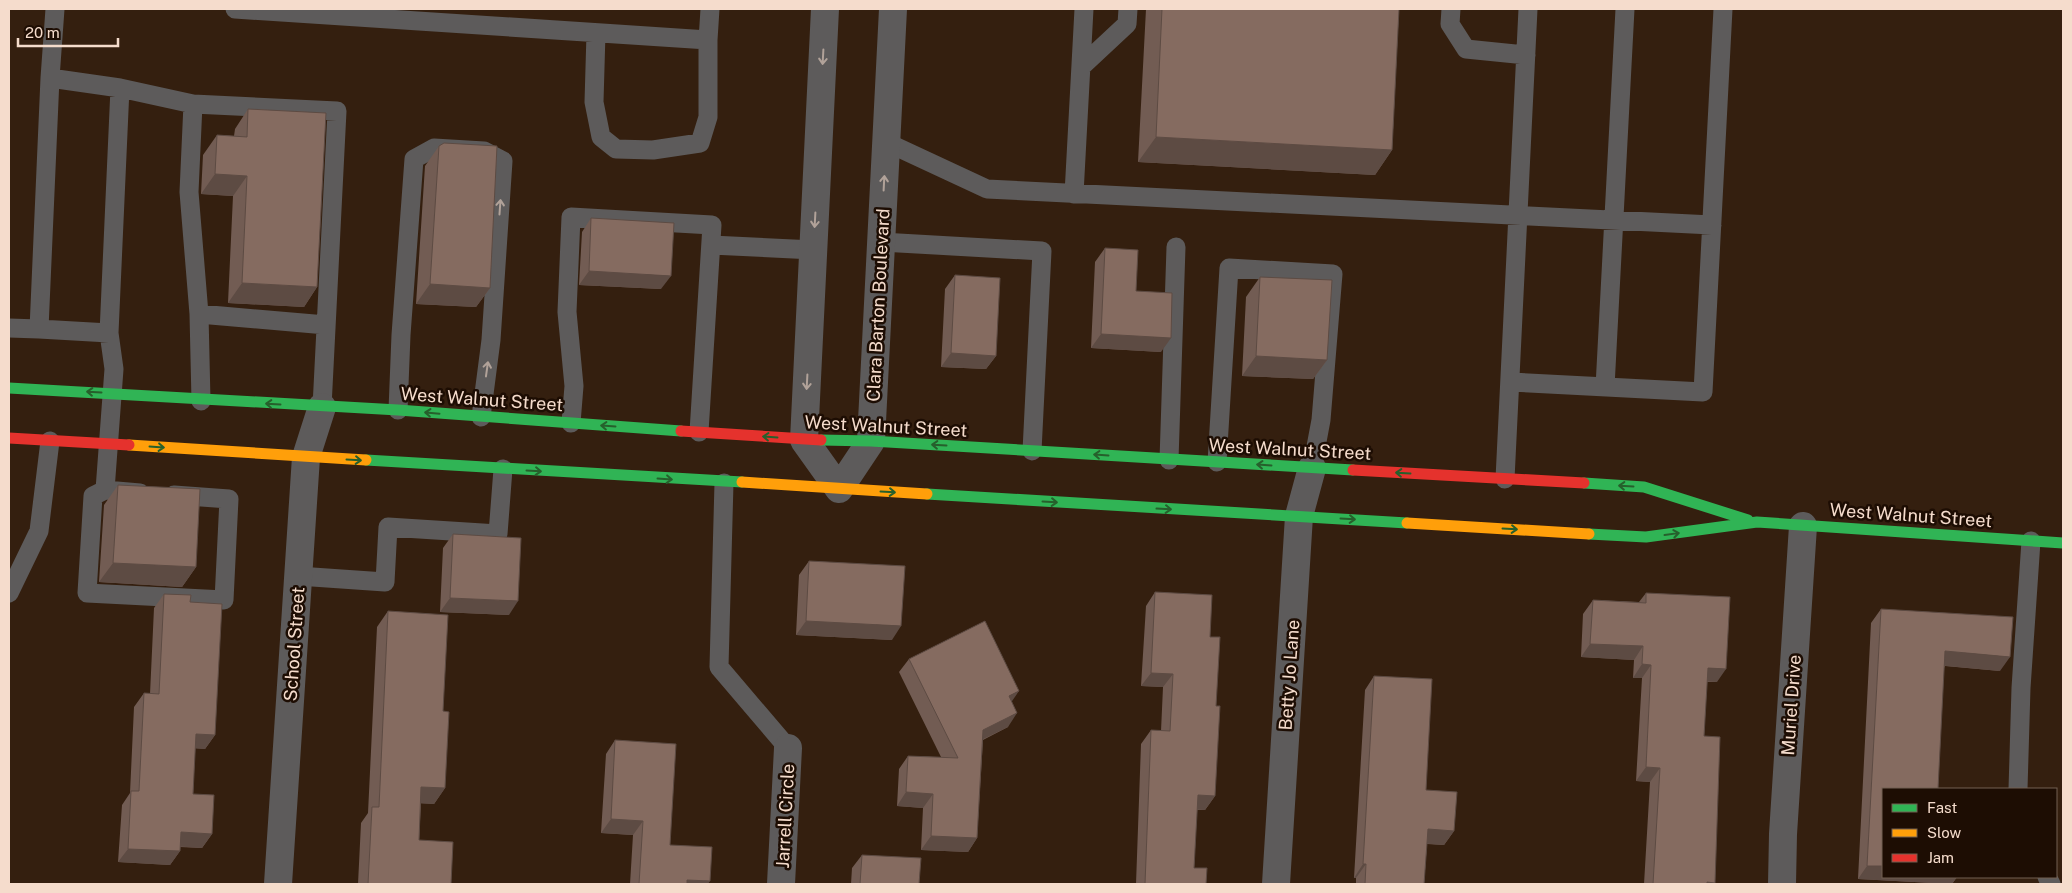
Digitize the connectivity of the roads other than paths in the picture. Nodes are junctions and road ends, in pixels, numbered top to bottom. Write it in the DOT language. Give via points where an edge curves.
graph roads {
  1 [pos="55,9"];
  2 [pos="235,9"];
  3 [pos="710,9"];
  4 [pos="826,9"];
  5 [pos="893,9"];
  6 [pos="1084,9"];
  7 [pos="1128,9"];
  8 [pos="1451,9"];
  9 [pos="1528,9"];
  10 [pos="1626,9"];
  11 [pos="1724,9"];
  12 [pos="486,17"];
  13 [pos="596,33"];
  14 [pos="708,40"];
  15 [pos="1526,55"];
  16 [pos="1082,66"];
  17 [pos="50,78"];
  18 [pos="120,88"];
  19 [pos="193,104"];
  20 [pos="886,142"];
  21 [pos="1074,194"];
  22 [pos="1518,217"];
  23 [pos="1614,221"];
  24 [pos="1712,225"];
  25 [pos="881,242"];
  26 [pos="711,245"];
  27 [pos="1176,247"];
  28 [pos="814,250"];
  29 [pos="199,314"];
  30 [pos="326,325"];
  31 [pos="9,328"];
  32 [pos="39,329"];
  33 [pos="109,333"];
  34 [pos="1510,382"];
  35 [pos="1605,387"];
  36 [pos="9,388"];
  37 [pos="112,393"];
  38 [pos="201,401"];
  39 [pos="322,407"];
  40 [pos="398,410"];
  41 [pos="481,417"];
  42 [pos="571,423"];
  43 [pos="699,432"];
  44 [pos="9,438"];
  45 [pos="804,440"];
  46 [pos="50,441"];
  47 [pos="871,441"];
  48 [pos="108,444"];
  49 [pos="1032,451"];
  50 [pos="306,457"];
  51 [pos="1169,460"];
  52 [pos="1217,462"];
  53 [pos="1312,468"];
  54 [pos="504,470"];
  55 [pos="1505,479"];
  56 [pos="724,483"];
  57 [pos="839,489"];
  58 [pos="105,490"];
  59 [pos="1299,516"];
  60 [pos="1756,522"];
  61 [pos="1803,526"];
  62 [pos="2031,541"];
  63 [pos="2063,543"];
  64 [pos="298,576"];
  65 [pos="9,593"];
  66 [pos="788,748"];
  67 [pos="2018,788"];
  68 [pos="278,884"];
  69 [pos="781,884"];
  70 [pos="1276,884"];
  71 [pos="1782,884"];
  1 -- 17 [label="lane"];
  2 -- 12 [label="lane"];
  3 -- 14 [label="lane"];
  4 -- 28 [label="street, one-way"];
  5 -- 20 [label="street, Clara Barton Boulevard"];
  6 -- 16 [label="lane"];
  7 -- 16 [label="lane" via="1127,24"];
  8 -- 15 [label="lane" via="1450,24 1466,49"];
  9 -- 15 [label="lane"];
  10 -- 23 [label="lane"];
  11 -- 24 [label="lane"];
  12 -- 13 [label="lane"];
  13 -- 14 [label="lane"];
  13 -- 14 [label="lane" via="594,102 601,137 616,149 653,150 700,143 708,117"];
  15 -- 22 [label="lane"];
  16 -- 21 [label="lane"];
  17 -- 18 [label="lane"];
  17 -- 32 [label="lane"];
  18 -- 19 [label="lane"];
  18 -- 33 [label="lane"];
  19 -- 29 [label="lane" via="189,192"];
  19 -- 30 [label="lane" via="336,111"];
  20 -- 21 [label="lane" via="987,189"];
  25 -- 20 [label="street, Clara Barton Boulevard, one-way"];
  21 -- 22 [label="lane"];
  22 -- 23 [label="lane"];
  22 -- 34 [label="lane"];
  23 -- 24 [label="lane"];
  23 -- 35 [label="lane"];
  24 -- 35 [label="lane" via="1703,392"];
  25 -- 47 [label="street, Clara Barton Boulevard"];
  25 -- 49 [label="lane" via="1042,251"];
  26 -- 28 [label="lane"];
  26 -- 42 [label="lane" via="712,225 571,217 567,312 574,386"];
  26 -- 43 [label="lane"];
  27 -- 51 [label="lane"];
  28 -- 45 [label="street, one-way"];
  29 -- 30 [label="lane"];
  29 -- 38 [label="lane"];
  30 -- 39 [label="lane"];
  31 -- 32 [label="lane"];
  32 -- 33 [label="lane"];
  33 -- 37 [label="lane" via="114,369"];
  34 -- 35 [label="lane"];
  34 -- 55 [label="lane"];
  37 -- 36 [label="main road, West Walnut Street, one-way"];
  37 -- 38 [label="main road, West Walnut Street"];
  37 -- 48 [label="lane"];
  39 -- 38 [label="main road, West Walnut Street, one-way"];
  39 -- 40 [label="main road, West Walnut Street"];
  39 -- 50 [label="street, School Street"];
  41 -- 40 [label="main road, West Walnut Street, one-way"];
  41 -- 40 [label="lane, one-way" via="492,340 503,161 484,151 434,148 414,159"];
  41 -- 42 [label="main road, West Walnut Street"];
  43 -- 42 [label="main road, West Walnut Street, one-way"];
  45 -- 43 [label="main road, West Walnut Street, one-way"];
  44 -- 46 [label="main road, West Walnut Street"];
  45 -- 47 [label="main road, West Walnut Street"];
  45 -- 57 [label="street"];
  46 -- 48 [label="main road, West Walnut Street"];
  46 -- 65 [label="lane" via="38,532"];
  49 -- 47 [label="main road, West Walnut Street, one-way"];
  47 -- 57 [label="street"];
  48 -- 50 [label="main road, West Walnut Street, one-way"];
  48 -- 58 [label="lane"];
  51 -- 49 [label="main road, West Walnut Street, one-way"];
  50 -- 54 [label="main road, West Walnut Street, one-way"];
  50 -- 64 [label="street, School Street"];
  51 -- 52 [label="main road, West Walnut Street"];
  53 -- 52 [label="main road, West Walnut Street, one-way"];
  52 -- 53 [label="lane" via="1229,268 1333,274 1321,420"];
  55 -- 53 [label="main road, West Walnut Street, one-way"];
  53 -- 59 [label="street, Betty Jo Lane"];
  54 -- 56 [label="main road, West Walnut Street, one-way"];
  54 -- 64 [label="lane" via="498,534 388,527 385,582"];
  60 -- 55 [label="main road, West Walnut Street, one-way" via="1644,487"];
  56 -- 57 [label="main road, West Walnut Street"];
  56 -- 66 [label="lane" via="719,668"];
  57 -- 59 [label="main road, West Walnut Street, one-way"];
  58 -- 58 [label="lane" via="229,499 224,600 87,593 92,496"];
  59 -- 60 [label="main road, West Walnut Street, one-way" via="1646,537"];
  59 -- 70 [label="street, Betty Jo Lane"];
  60 -- 61 [label="main road, West Walnut Street"];
  61 -- 62 [label="main road, West Walnut Street"];
  61 -- 71 [label="street, Muriel Drive"];
  62 -- 63 [label="main road, West Walnut Street"];
  62 -- 67 [label="lane" via="2020,688"];
  64 -- 68 [label="street, School Street"];
  66 -- 69 [label="street, Jarrell Circle"];
}
